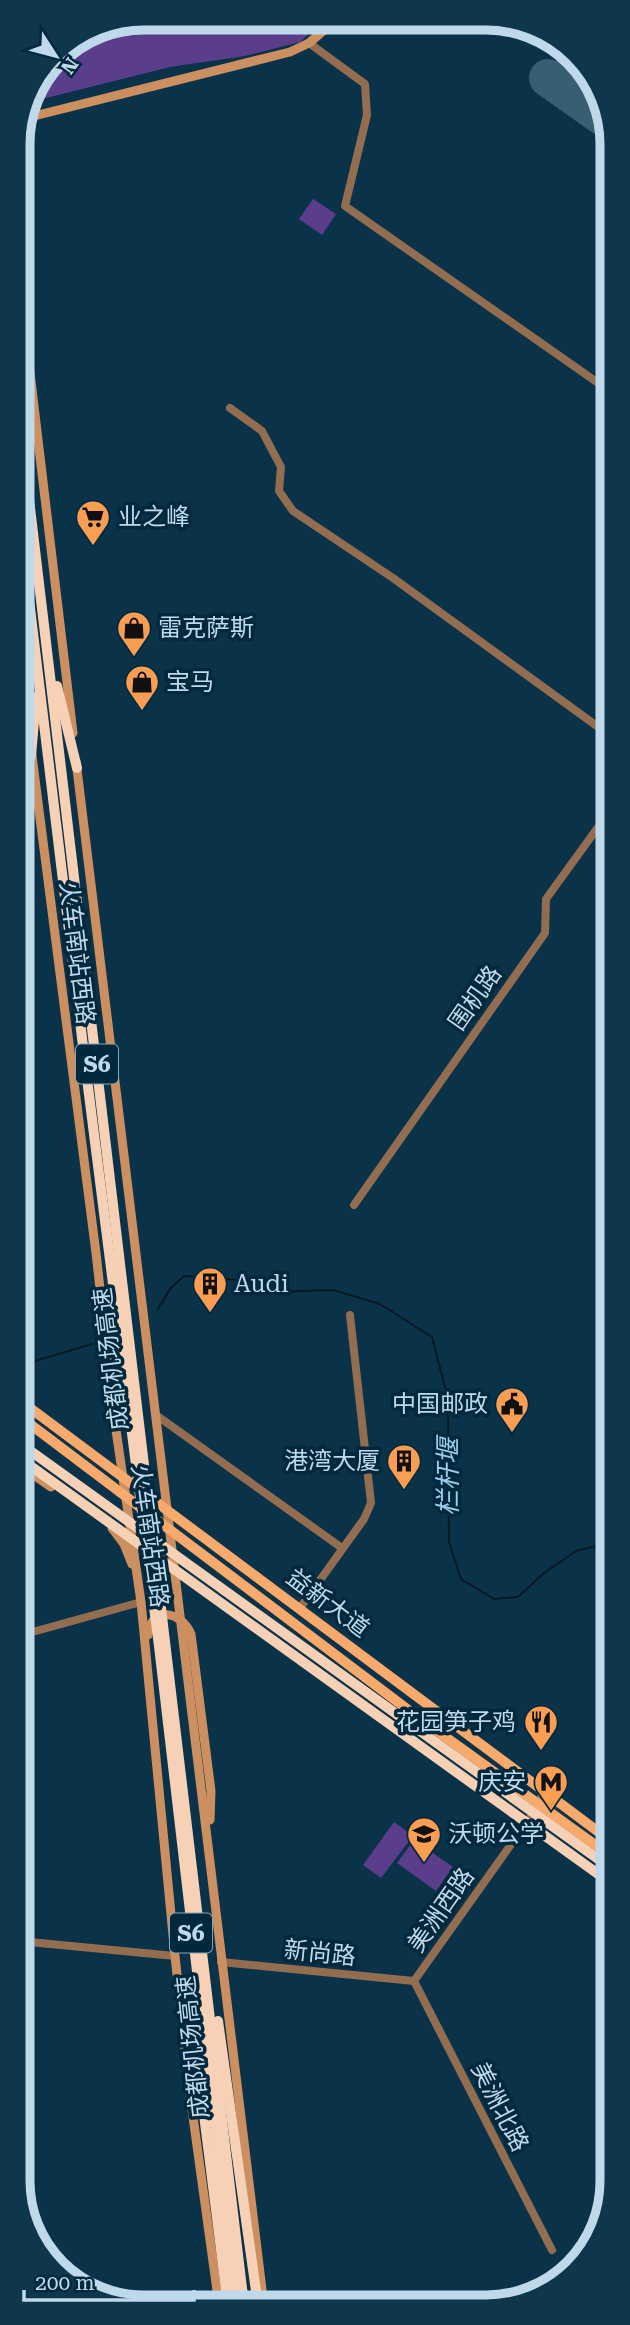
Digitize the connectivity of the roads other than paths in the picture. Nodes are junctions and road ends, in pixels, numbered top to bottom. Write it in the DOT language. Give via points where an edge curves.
graph roads {
  1 [pos="324,30"];
  2 [pos="309,43"];
  3 [pos="34,116"];
  4 [pos="30,373"];
  5 [pos="600,384"];
  6 [pos="230,408"];
  7 [pos="30,509"];
  8 [pos="30,613"];
  9 [pos="45,636"];
  10 [pos="37,673"];
  11 [pos="600,728"];
  12 [pos="30,748"];
  13 [pos="31,756"];
  14 [pos="77,768"];
  15 [pos="600,825"];
  16 [pos="354,1205"];
  17 [pos="350,1315"];
  18 [pos="30,1408"];
  19 [pos="156,1415"];
  20 [pos="30,1424"];
  21 [pos="30,1451"];
  22 [pos="30,1466"];
  23 [pos="30,1472"];
  24 [pos="342,1548"];
  25 [pos="138,1578"];
  26 [pos="141,1602"];
  27 [pos="300,1608"];
  28 [pos="30,1633"];
  29 [pos="172,1722"];
  30 [pos="543,1792"];
  31 [pos="540,1805"];
  32 [pos="600,1833"];
  33 [pos="208,1846"];
  34 [pos="600,1848"];
  35 [pos="600,1860"];
  36 [pos="165,1861"];
  37 [pos="600,1875"];
  38 [pos="202,1939"];
  39 [pos="30,1942"];
  40 [pos="175,1956"];
  41 [pos="221,1962"];
  42 [pos="414,1981"];
  43 [pos="200,2005"];
  44 [pos="552,2250"];
  45 [pos="222,2295"];
  46 [pos="224,2295"];
  47 [pos="235,2295"];
  48 [pos="243,2295"];
  49 [pos="257,2295"];
  50 [pos="263,2295"];
  1 -- 2 [label="main road"];
  2 -- 3 [label="main road" via="290,52"];
  2 -- 5 [label="street" via="365,84 366,115 345,206"];
  4 -- 14 [label="main road"];
  6 -- 11 [label="street" via="262,431 281,467 279,491 293,511"];
  7 -- 9 [label="highway, 成都机场高速 / S6"];
  8 -- 10 [label="highway, 成都机场高速 / S6"];
  9 -- 14 [label="highway"];
  9 -- 29 [label="highway, 成都机场高速 / S6"];
  10 -- 13 [label="highway"];
  10 -- 29 [label="highway, 成都机场高速 / S6"];
  12 -- 13 [label="main road, 火车南站西路 / S6"];
  13 -- 25 [label="main road, 火车南站西路 / S6"];
  14 -- 19 [label="main road"];
  15 -- 16 [label="street, 围机路" via="547,899 545,933"];
  17 -- 24 [label="street" via="371,1503"];
  18 -- 27 [label="main road, 益新大道"];
  19 -- 24 [label="street"];
  19 -- 33 [label="main road"];
  20 -- 31 [label="main road, 益新大道"];
  21 -- 35 [label="highway"];
  22 -- 37 [label="highway"];
  23 -- 25 [label="main road" via="114,1530"];
  24 -- 27 [label="street"];
  25 -- 26 [label="main road, 火车南站西路 / S6"];
  26 -- 28 [label="street"];
  26 -- 36 [label="main road, 火车南站西路 / S6"];
  27 -- 30 [label="main road, 益新大道"];
  29 -- 38 [label="highway, 成都机场高速 / S6"];
  29 -- 43 [label="highway, 成都机场高速 / S6"];
  30 -- 31 [label="street, 美洲西路"];
  30 -- 32 [label="main road, 益新大道"];
  31 -- 34 [label="main road, 益新大道"];
  31 -- 42 [label="street, 美洲西路"];
  33 -- 36 [label="main road" via="211,1791 189,1629 170,1614 149,1625 147,1639 169,1833"];
  33 -- 41 [label="main road"];
  36 -- 40 [label="main road, 火车南站西路 / S6"];
  38 -- 48 [label="highway, 成都机场高速 / S6"];
  38 -- 49 [label="highway"];
  39 -- 40 [label="street"];
  40 -- 45 [label="main road, 火车南站西路 / S6" via="192,2107"];
  41 -- 42 [label="street, 新尚路"];
  41 -- 50 [label="main road"];
  42 -- 44 [label="street, 美洲北路"];
  43 -- 46 [label="highway" via="202,2099"];
  43 -- 47 [label="highway, 成都机场高速 / S6"];
}
